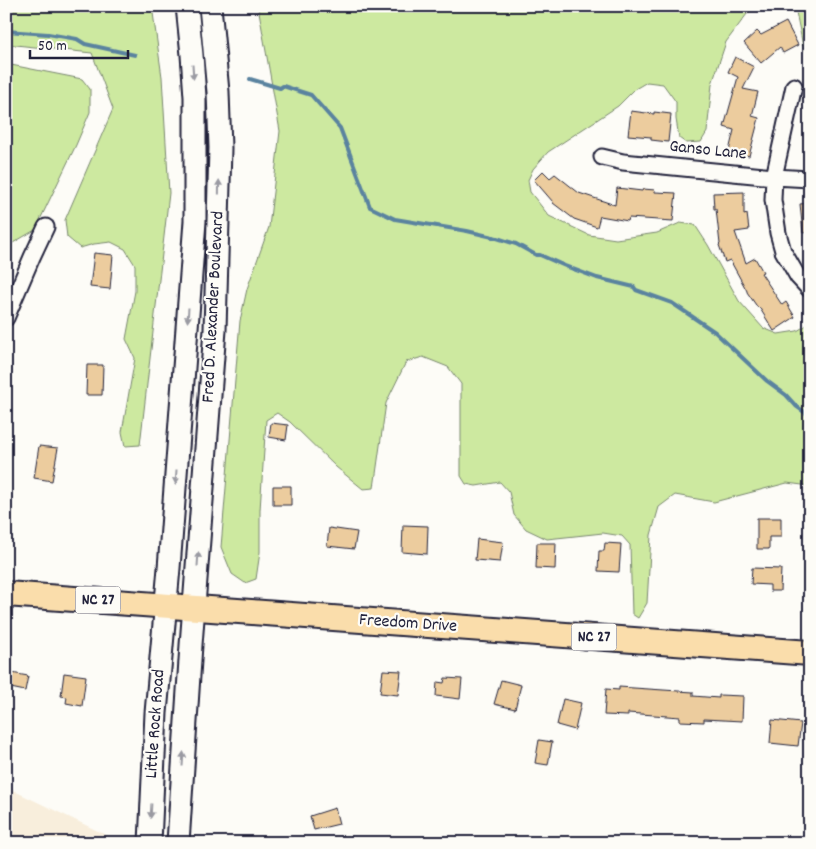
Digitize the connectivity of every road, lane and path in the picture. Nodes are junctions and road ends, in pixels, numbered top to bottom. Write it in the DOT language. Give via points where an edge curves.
graph roads {
  1 [pos="187,6"];
  2 [pos="210,6"];
  3 [pos="794,86"];
  4 [pos="602,157"];
  5 [pos="774,176"];
  6 [pos="810,179"];
  7 [pos="46,227"];
  8 [pos="810,290"];
  9 [pos="6,318"];
  10 [pos="6,594"];
  11 [pos="165,606"];
  12 [pos="194,608"];
  13 [pos="810,654"];
  14 [pos="150,843"];
  15 [pos="178,843"];
  1 -- 11 [label="main road, Fred D. Alexander Boulevard, one-way" via="195,97 195,221"];
  12 -- 2 [label="main road, Fred D. Alexander Boulevard, one-way" via="218,251 220,148"];
  3 -- 5 [label="street"];
  4 -- 5 [label="street, Ganso Lane" via="623,162"];
  5 -- 6 [label="street, Ganso Lane"];
  5 -- 8 [label="street" via="774,200 783,251"];
  7 -- 9 [label="street"];
  10 -- 11 [label="main road, Freedom Drive / NC 27"];
  11 -- 12 [label="main road, Freedom Drive / NC 27"];
  11 -- 14 [label="main road, Little Rock Road, one-way"];
  12 -- 13 [label="main road, Freedom Drive / NC 27"];
  15 -- 12 [label="main road, Little Rock Road, one-way"];
}
